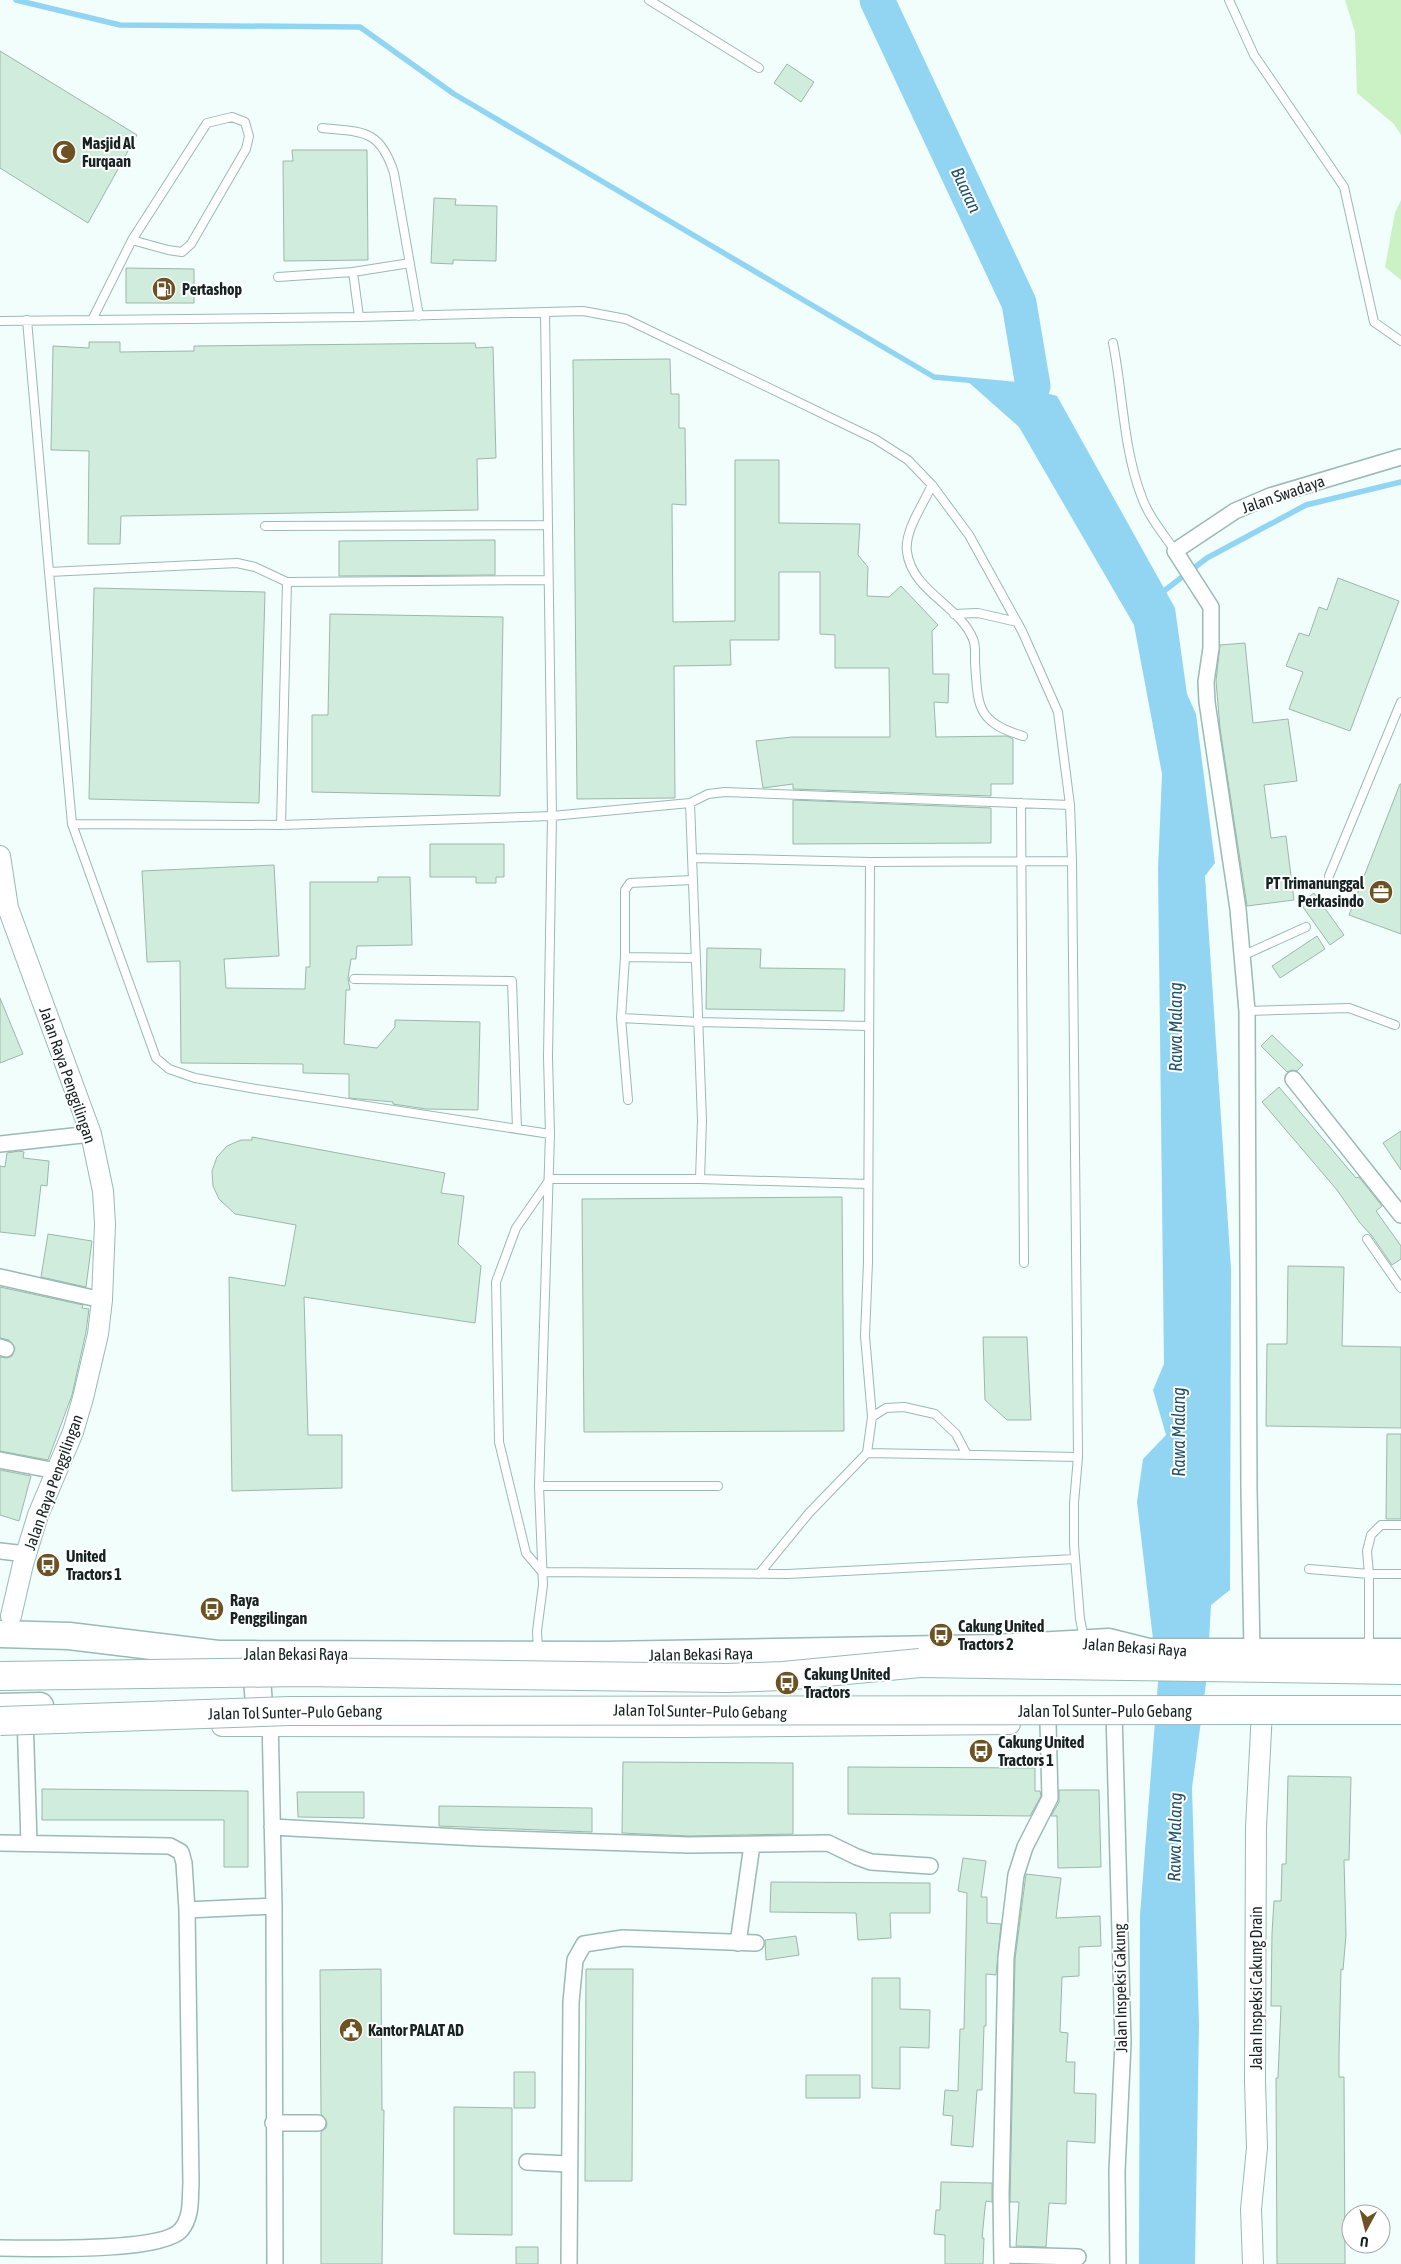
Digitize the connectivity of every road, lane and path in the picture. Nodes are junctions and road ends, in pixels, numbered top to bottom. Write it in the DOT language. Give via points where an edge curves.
graph roads {
  1 [pos="649,0"];
  2 [pos="1229,0"];
  3 [pos="760,68"];
  4 [pos="322,128"];
  5 [pos="132,240"];
  6 [pos="410,263"];
  7 [pos="353,272"];
  8 [pos="278,277"];
  9 [pos="545,312"];
  10 [pos="419,316"];
  11 [pos="358,317"];
  12 [pos="27,320"];
  13 [pos="92,320"];
  14 [pos="0,321"];
  15 [pos="1401,341"];
  16 [pos="1113,343"];
  17 [pos="1401,457"];
  18 [pos="932,485"];
  19 [pos="547,525"];
  20 [pos="265,526"];
  21 [pos="1178,556"];
  22 [pos="49,572"];
  23 [pos="548,580"];
  24 [pos="287,582"];
  25 [pos="954,614"];
  26 [pos="1017,622"];
  27 [pos="1401,702"];
  28 [pos="1023,736"];
  29 [pos="690,803"];
  30 [pos="1021,803"];
  31 [pos="1070,805"];
  32 [pos="552,816"];
  33 [pos="72,824"];
  34 [pos="281,825"];
  35 [pos="0,856"];
  36 [pos="692,858"];
  37 [pos="1072,861"];
  38 [pos="870,862"];
  39 [pos="1022,862"];
  40 [pos="1329,876"];
  41 [pos="692,880"];
  42 [pos="1306,927"];
  43 [pos="625,957"];
  44 [pos="1242,957"];
  45 [pos="696,958"];
  46 [pos="354,979"];
  47 [pos="1246,1012"];
  48 [pos="621,1018"];
  49 [pos="699,1022"];
  50 [pos="1395,1025"];
  51 [pos="868,1026"];
  52 [pos="1292,1079"];
  53 [pos="628,1100"];
  54 [pos="517,1129"];
  55 [pos="91,1134"];
  56 [pos="550,1134"];
  57 [pos="0,1144"];
  58 [pos="550,1179"];
  59 [pos="700,1179"];
  60 [pos="868,1184"];
  61 [pos="1401,1215"];
  62 [pos="1367,1239"];
  63 [pos="1024,1263"];
  64 [pos="0,1277"];
  65 [pos="1401,1288"];
  66 [pos="102,1300"];
  67 [pos="872,1417"];
  68 [pos="867,1454"];
  69 [pos="967,1455"];
  70 [pos="1078,1457"];
  71 [pos="0,1460"];
  72 [pos="56,1470"];
  73 [pos="539,1486"];
  74 [pos="718,1486"];
  75 [pos="1401,1525"];
  76 [pos="0,1552"];
  77 [pos="26,1554"];
  78 [pos="1075,1560"];
  79 [pos="1309,1569"];
  80 [pos="542,1572"];
  81 [pos="760,1574"];
  82 [pos="1369,1574"];
  83 [pos="1401,1574"];
  84 [pos="4,1624"];
  85 [pos="1097,1642"];
  86 [pos="1368,1646"];
  87 [pos="1240,1652"];
  88 [pos="1401,1652"];
  89 [pos="255,1654"];
  90 [pos="538,1654"];
  91 [pos="0,1663"];
  92 [pos="920,1663"];
  93 [pos="1401,1670"];
  94 [pos="0,1676"];
  95 [pos="8,1706"];
  96 [pos="266,1711"];
  97 [pos="1252,1711"];
  98 [pos="1401,1712"];
  99 [pos="165,1715"];
  100 [pos="1113,1718"];
  101 [pos="0,1721"];
  102 [pos="1048,1723"];
  103 [pos="272,1827"];
  104 [pos="0,1843"];
  105 [pos="29,1843"];
  106 [pos="752,1844"];
  107 [pos="930,1866"];
  108 [pos="274,1906"];
  109 [pos="187,1910"];
  110 [pos="738,1942"];
  111 [pos="756,1943"];
  112 [pos="273,2123"];
  113 [pos="318,2123"];
  114 [pos="527,2162"];
  115 [pos="568,2164"];
  116 [pos="0,2248"];
  117 [pos="1078,2257"];
  118 [pos="1002,2259"];
  119 [pos="275,2264"];
  120 [pos="569,2264"];
  121 [pos="1118,2264"];
  122 [pos="1253,2264"];
  1 -- 3 [label="lane"];
  2 -- 15 [label="lane" via="1254,55 1344,188 1374,322"];
  4 -- 6 [label="lane" via="372,137 388,154"];
  5 -- 5 [label="lane" via="206,123 232,118 245,122 249,136 246,149 191,244 182,252"];
  5 -- 13 [label="lane"];
  6 -- 7 [label="lane"];
  6 -- 10 [label="lane"];
  7 -- 8 [label="lane"];
  7 -- 11 [label="lane"];
  9 -- 10 [label="lane"];
  9 -- 18 [label="lane" via="583,311 626,319 876,439 908,460"];
  9 -- 19 [label="lane"];
  10 -- 11 [label="lane"];
  11 -- 13 [label="lane"];
  12 -- 13 [label="lane"];
  12 -- 14 [label="lane"];
  12 -- 22 [label="lane"];
  16 -- 21 [label="lane" via="1128,441 1141,496 1152,519"];
  17 -- 21 [label="street, Jalan Swadaya" via="1270,496 1235,511"];
  18 -- 25 [label="lane" via="906,540 907,554 922,583"];
  18 -- 26 [label="lane" via="969,535"];
  19 -- 20 [label="lane"];
  19 -- 23 [label="lane"];
  21 -- 44 [label="street" via="1212,607 1207,702 1238,909"];
  22 -- 24 [label="lane" via="236,564 255,567"];
  22 -- 33 [label="lane"];
  23 -- 24 [label="lane"];
  23 -- 32 [label="lane"];
  24 -- 34 [label="lane"];
  25 -- 26 [label="lane" via="978,613"];
  25 -- 28 [label="lane" via="974,640 978,697 984,716 1006,731"];
  26 -- 31 [label="lane" via="1058,712"];
  27 -- 40 [label="lane"];
  29 -- 30 [label="lane" via="708,794 725,792"];
  29 -- 32 [label="lane"];
  29 -- 36 [label="lane"];
  30 -- 31 [label="lane"];
  30 -- 39 [label="lane"];
  31 -- 37 [label="lane"];
  32 -- 34 [label="lane"];
  32 -- 56 [label="lane"];
  33 -- 34 [label="lane"];
  33 -- 54 [label="lane" via="156,1058 169,1069 195,1078 256,1089"];
  35 -- 55 [label="street, Jalan Raya Penggilingan" via="8,908"];
  36 -- 38 [label="lane"];
  36 -- 41 [label="lane"];
  37 -- 39 [label="lane"];
  37 -- 70 [label="lane"];
  38 -- 39 [label="lane"];
  38 -- 51 [label="lane"];
  39 -- 63 [label="lane"];
  41 -- 43 [label="lane" via="630,883 624,898"];
  41 -- 45 [label="lane"];
  42 -- 44 [label="lane"];
  43 -- 45 [label="lane"];
  43 -- 48 [label="lane"];
  44 -- 47 [label="street"];
  45 -- 49 [label="lane"];
  46 -- 54 [label="lane" via="512,981"];
  47 -- 50 [label="lane" via="1349,1008"];
  47 -- 87 [label="street" via="1251,1590"];
  48 -- 49 [label="lane"];
  48 -- 53 [label="lane"];
  49 -- 51 [label="lane"];
  49 -- 59 [label="lane"];
  51 -- 60 [label="lane"];
  52 -- 61 [label="street"];
  54 -- 56 [label="lane"];
  55 -- 57 [label="street"];
  55 -- 66 [label="street, Jalan Raya Penggilingan" via="105,1208"];
  56 -- 58 [label="lane"];
  58 -- 59 [label="lane"];
  58 -- 73 [label="lane"];
  58 -- 80 [label="lane" via="516,1228 496,1282 499,1442 526,1552"];
  59 -- 60 [label="lane"];
  60 -- 67 [label="lane" via="865,1336"];
  62 -- 65 [label="lane"];
  64 -- 66 [label="street"];
  66 -- 72 [label="street, Jalan Raya Penggilingan" via="84,1398"];
  67 -- 68 [label="lane"];
  67 -- 69 [label="lane" via="886,1408 904,1407 935,1414 956,1434"];
  68 -- 69 [label="lane"];
  68 -- 81 [label="lane" via="809,1512"];
  69 -- 70 [label="lane"];
  70 -- 78 [label="lane" via="1074,1502"];
  71 -- 72 [label="street"];
  72 -- 77 [label="street, Jalan Raya Penggilingan"];
  73 -- 74 [label="lane"];
  73 -- 80 [label="lane"];
  75 -- 82 [label="lane" via="1380,1524 1371,1535 1367,1551"];
  76 -- 77 [label="street"];
  77 -- 84 [label="street, Jalan Raya Penggilingan"];
  78 -- 81 [label="lane"];
  78 -- 85 [label="lane" via="1080,1619"];
  79 -- 82 [label="lane"];
  80 -- 81 [label="lane"];
  80 -- 90 [label="lane"];
  82 -- 83 [label="lane"];
  82 -- 86 [label="lane"];
  84 -- 89 [label="highway, Jalan Bekasi Raya" via="24,1624 69,1636 218,1654"];
  85 -- 87 [label="highway, Jalan Bekasi Raya" via="1149,1652"];
  85 -- 90 [label="highway, Jalan Bekasi Raya" via="996,1648"];
  86 -- 87 [label="highway, Jalan Bekasi Raya"];
  86 -- 88 [label="highway, Jalan Bekasi Raya"];
  89 -- 90 [label="highway, Jalan Bekasi Raya"];
  89 -- 96 [label="highway"];
  91 -- 92 [label="highway, bridge" via="345,1658"];
  92 -- 93 [label="highway"];
  92 -- 94 [label="highway, bridge" via="802,1675 726,1678 302,1672"];
  95 -- 96 [label="highway"];
  95 -- 99 [label="highway, bridge" via="93,1704"];
  95 -- 105 [label="street"];
  96 -- 100 [label="highway"];
  96 -- 102 [label="street" via="694,1727"];
  96 -- 103 [label="street"];
  97 -- 98 [label="highway"];
  97 -- 100 [label="highway, bridge" via="1211,1718"];
  97 -- 122 [label="street, Jalan Inspeksi Cakung Drain" via="1256,1827 1257,2148 1251,2209"];
  98 -- 99 [label="highway, Jalan Tol Sunter–Pulo Gebang, bridge" via="449,1710"];
  99 -- 101 [label="highway, Jalan Tol Sunter–Pulo Gebang, bridge"];
  100 -- 102 [label="street"];
  100 -- 121 [label="street, Jalan Inspeksi Cakung" via="1123,2044 1117,2171"];
  102 -- 118 [label="street" via="1050,1798 1025,1847 1016,1875 1006,1958"];
  103 -- 106 [label="street" via="586,1842"];
  103 -- 108 [label="street"];
  104 -- 105 [label="street"];
  105 -- 109 [label="street" via="170,1846 181,1852 184,1863"];
  106 -- 107 [label="street" via="828,1843 871,1862"];
  106 -- 110 [label="street"];
  108 -- 109 [label="street"];
  108 -- 112 [label="street"];
  109 -- 116 [label="street" via="188,2219 180,2232 168,2238 126,2246"];
  110 -- 111 [label="street"];
  110 -- 115 [label="street" via="623,1938 584,1944 575,1960 571,2002"];
  112 -- 113 [label="street"];
  112 -- 119 [label="street"];
  114 -- 115 [label="street"];
  115 -- 120 [label="street"];
  117 -- 118 [label="street"];
}
